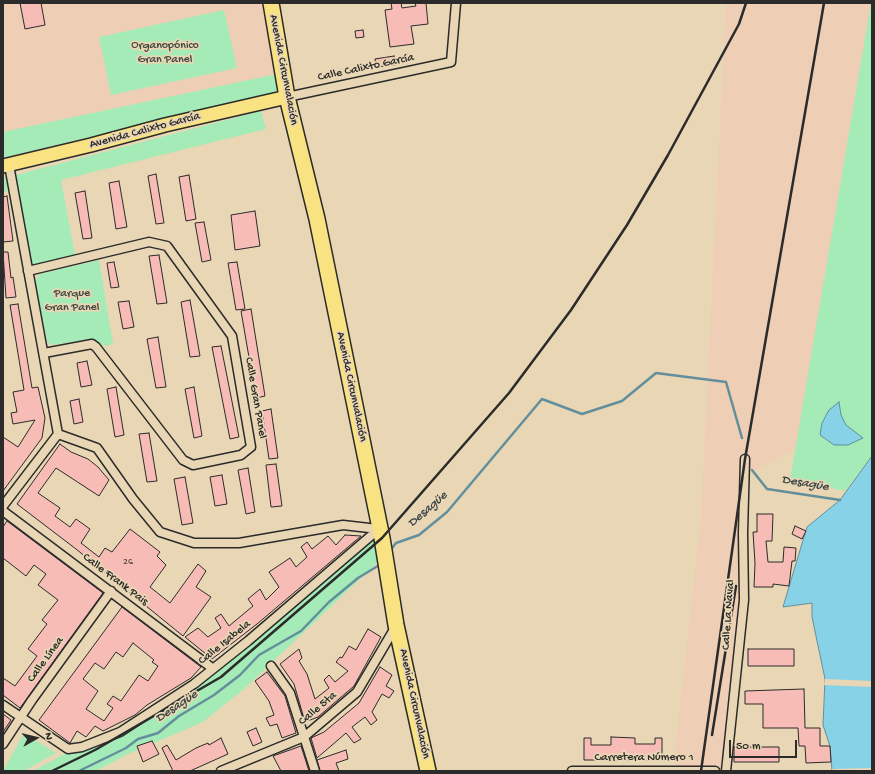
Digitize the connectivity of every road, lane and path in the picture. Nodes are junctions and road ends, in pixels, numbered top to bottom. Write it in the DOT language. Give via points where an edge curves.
graph roads {
  1 [pos="270,3"];
  2 [pos="456,3"];
  3 [pos="287,97"];
  4 [pos="6,166"];
  5 [pos="28,271"];
  6 [pos="44,353"];
  7 [pos="58,434"];
  8 [pos="745,459"];
  9 [pos="3,506"];
  10 [pos="3,511"];
  11 [pos="379,529"];
  12 [pos="111,591"];
  13 [pos="396,625"];
  14 [pos="271,666"];
  15 [pos="212,668"];
  16 [pos="3,705"];
  17 [pos="21,717"];
  18 [pos="304,737"];
  19 [pos="3,744"];
  20 [pos="221,771"];
  21 [pos="315,771"];
  22 [pos="428,771"];
  23 [pos="572,771"];
  24 [pos="715,771"];
  25 [pos="726,771"];
  1 -- 3 [label="highway, Avenida Circunvalación"];
  2 -- 3 [label="street, Calle Calixto García" via="451,62"];
  3 -- 4 [label="main road, Avenida Calixto García" via="164,125"];
  3 -- 11 [label="highway, Avenida Circunvalación" via="317,219"];
  4 -- 5 [label="street"];
  5 -- 6 [label="street"];
  5 -- 6 [label="street, Calle Gran Panel" via="149,242 166,246 232,336 251,447 241,456 193,465 188,463 183,460 96,347 92,344"];
  6 -- 7 [label="street"];
  7 -- 9 [label="street"];
  7 -- 11 [label="street" via="97,448 160,532 194,543 239,543 343,525"];
  8 -- 25 [label="street, Calle La Naval" via="744,600"];
  10 -- 12 [label="street, Calle Frank Pais"];
  11 -- 13 [label="highway, Avenida Circunvalación"];
  11 -- 15 [label="street, Calle Isabela" via="248,641"];
  12 -- 15 [label="street, Calle Frank Pais"];
  12 -- 17 [label="street, Calle Línea"];
  13 -- 18 [label="street, Calle 5ta" via="357,692"];
  13 -- 22 [label="highway, Avenida Circunvalación"];
  14 -- 18 [label="street" via="290,693"];
  15 -- 17 [label="street, Calle Isabela" via="194,684 120,732 82,747 68,749"];
  16 -- 17 [label="street"];
  17 -- 19 [label="street, Calle Línea"];
  18 -- 20 [label="street, Calle 5ta"];
  18 -- 21 [label="street"];
  23 -- 24 [label="street, Carretera Número 1"];
}
